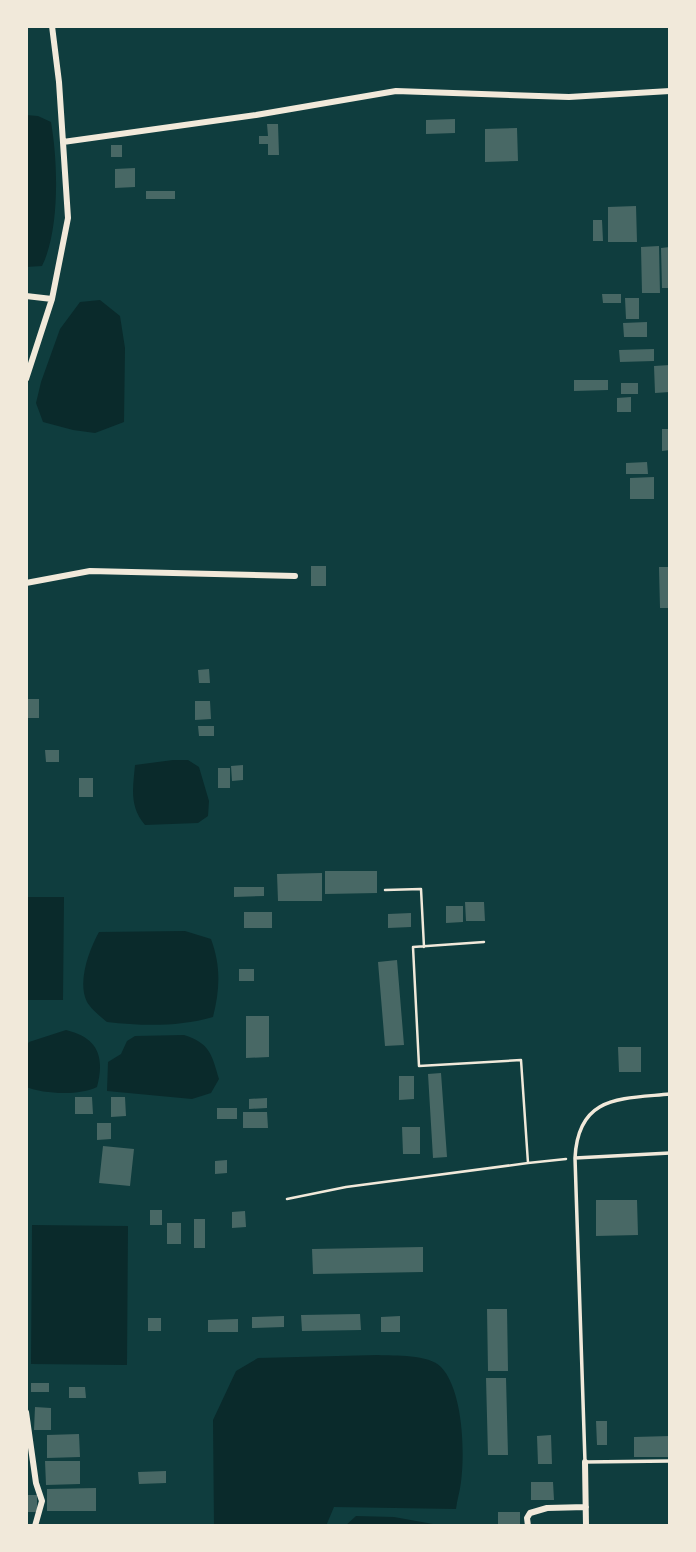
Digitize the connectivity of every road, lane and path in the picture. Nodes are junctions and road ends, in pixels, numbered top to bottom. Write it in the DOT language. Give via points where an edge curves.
graph roads {
  1 [pos="52,26"];
  2 [pos="670,92"];
  3 [pos="63,142"];
  4 [pos="26,296"];
  5 [pos="52,299"];
  6 [pos="26,379"];
  7 [pos="295,576"];
  8 [pos="26,583"];
  9 [pos="384,890"];
  10 [pos="484,942"];
  11 [pos="424,947"];
  12 [pos="670,1094"];
  13 [pos="670,1153"];
  14 [pos="575,1158"];
  15 [pos="528,1163"];
  16 [pos="287,1199"];
  17 [pos="26,1412"];
  18 [pos="670,1461"];
  19 [pos="585,1462"];
  20 [pos="586,1507"];
  21 [pos="35,1526"];
  22 [pos="528,1526"];
  23 [pos="586,1526"];
  1 -- 3 [label="street"];
  2 -- 3 [label="street" via="569,97 396,91"];
  3 -- 5 [label="street" via="68,218"];
  4 -- 5 [label="street"];
  5 -- 6 [label="street"];
  7 -- 8 [label="street" via="90,571"];
  9 -- 11 [label="path" via="421,889"];
  10 -- 11 [label="path"];
  11 -- 15 [label="path" via="413,947 419,1066 521,1060"];
  12 -- 14 [label="lane" via="613,1100 596,1107 581,1125"];
  13 -- 14 [label="lane"];
  14 -- 15 [label="path"];
  14 -- 19 [label="lane"];
  15 -- 16 [label="path"];
  17 -- 21 [label="street" via="42,1501"];
  18 -- 19 [label="lane"];
  19 -- 20 [label="street"];
  20 -- 22 [label="street" via="530,1513"];
  20 -- 23 [label="street"];
}
